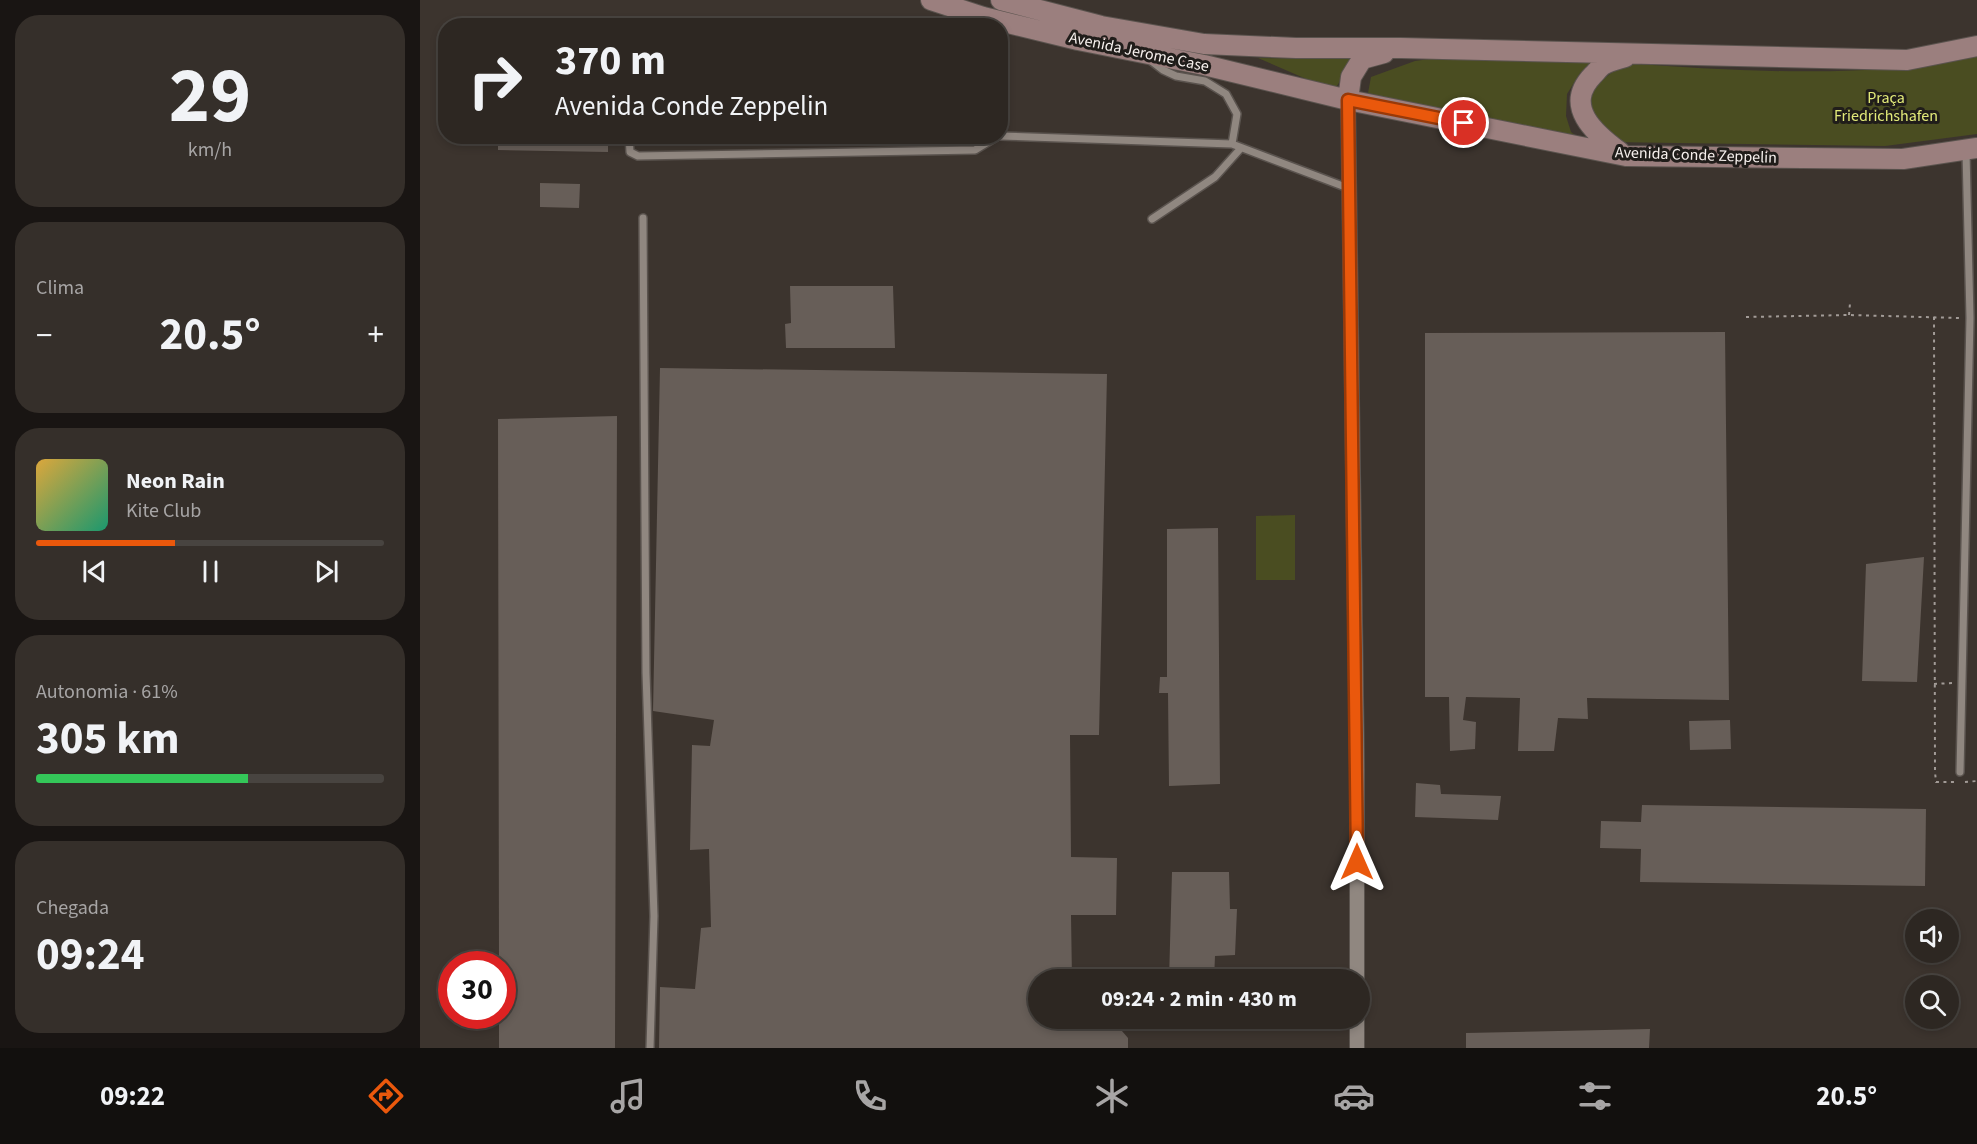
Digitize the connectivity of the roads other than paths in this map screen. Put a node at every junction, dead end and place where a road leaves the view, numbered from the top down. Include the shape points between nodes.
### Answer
1 (931, 0) edge
2 (1001, 0) edge
3 (986, 18) edge
4 (1008, 23) edge
5 (1977, 46) edge
6 (1401, 48) junction
7 (1141, 53) junction
8 (1634, 54) junction
9 (1348, 100) junction
10 (1008, 136) edge
11 (630, 144) edge
12 (985, 144) edge
13 (1232, 144) junction
14 (1241, 148) junction
15 (1972, 149) edge
16 (1626, 156) junction
17 (1348, 189) junction
18 (643, 218) dead end
19 (1152, 219) dead end
20 (1960, 772) dead end
21 (1357, 969) edge
22 (1357, 1029) edge
23 (650, 1048) edge
24 (1357, 1048) edge

1 - 3 main road, Avenida Jerome Case
2 - 6 main road, Avenida Jerome Case via 1101,26 1204,44
4 - 7 main road, Avenida Jerome Case
5 - 8 main road via 1907,60
6 - 8 main road
6 - 9 main road via 1362,59 1351,77
7 - 9 main road, Avenida Jerome Case
7 - 13 lane via 1162,70 1205,81 1226,94 1238,114
8 - 16 main road via 1603,64 1584,84 1580,102 1586,121
9 - 16 main road, Avenida Conde Zeppelin
9 - 17 street
10 - 13 lane
11 - 12 lane via 630,152 638,156 975,150
13 - 14 lane
14 - 17 lane
14 - 19 lane via 1215,177
15 - 16 main road, Avenida Conde Zeppelin via 1903,159
15 - 20 lane
17 - 21 street
18 - 23 lane via 646,673 654,916
22 - 24 street

